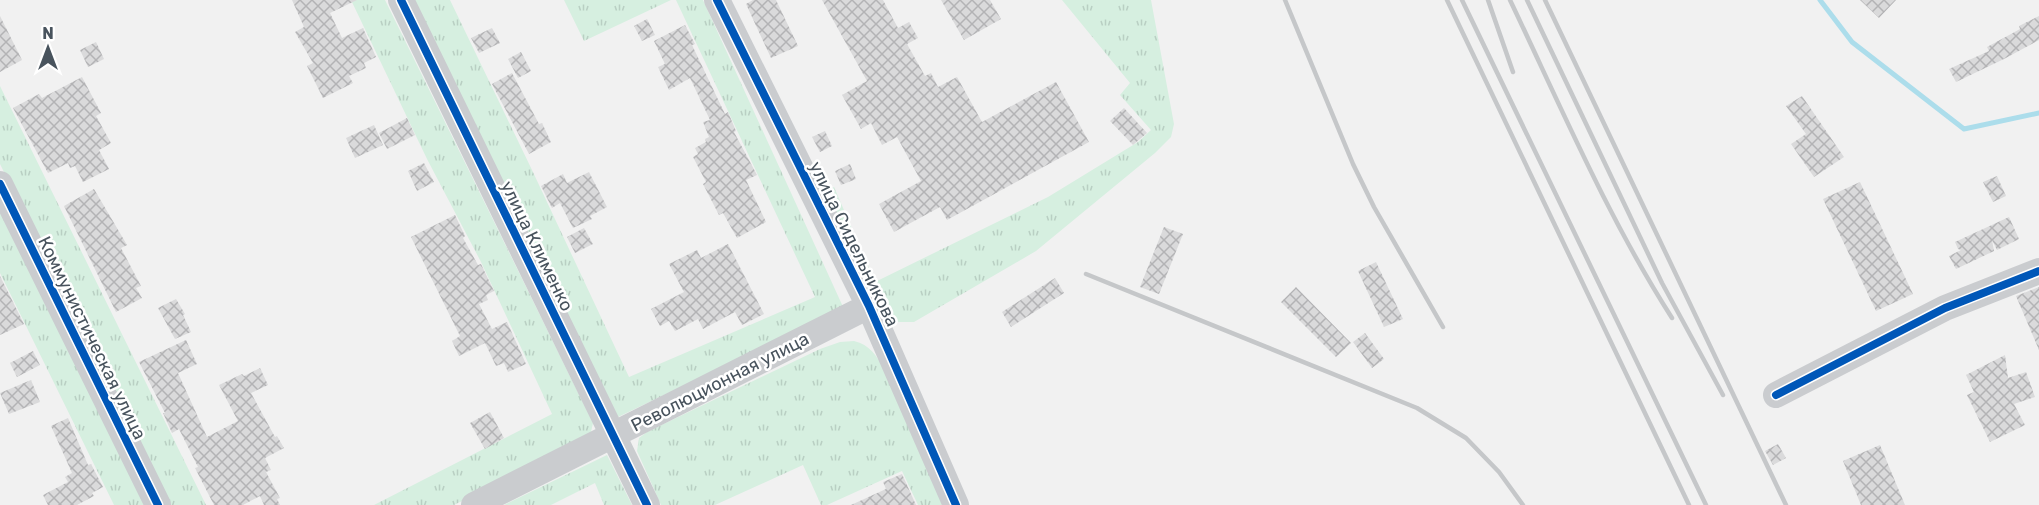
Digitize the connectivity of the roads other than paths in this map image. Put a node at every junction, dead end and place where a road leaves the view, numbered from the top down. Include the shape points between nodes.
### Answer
1 (401, 0) edge
2 (717, 0) edge
3 (0, 184) edge
4 (2039, 271) edge
5 (869, 306) junction
6 (1776, 395) dead end
7 (614, 436) junction
8 (158, 505) edge
9 (474, 505) edge
10 (647, 505) edge
11 (956, 505) edge

1 - 7 street, улица Клименко
2 - 5 street, улица Сидельникова
3 - 8 street, Коммунистическая улица
4 - 6 street via 1945,308
5 - 7 street, Революционная улица
5 - 11 street, улица Сидельникова
7 - 9 street, Революционная улица
7 - 10 street, улица Клименко

